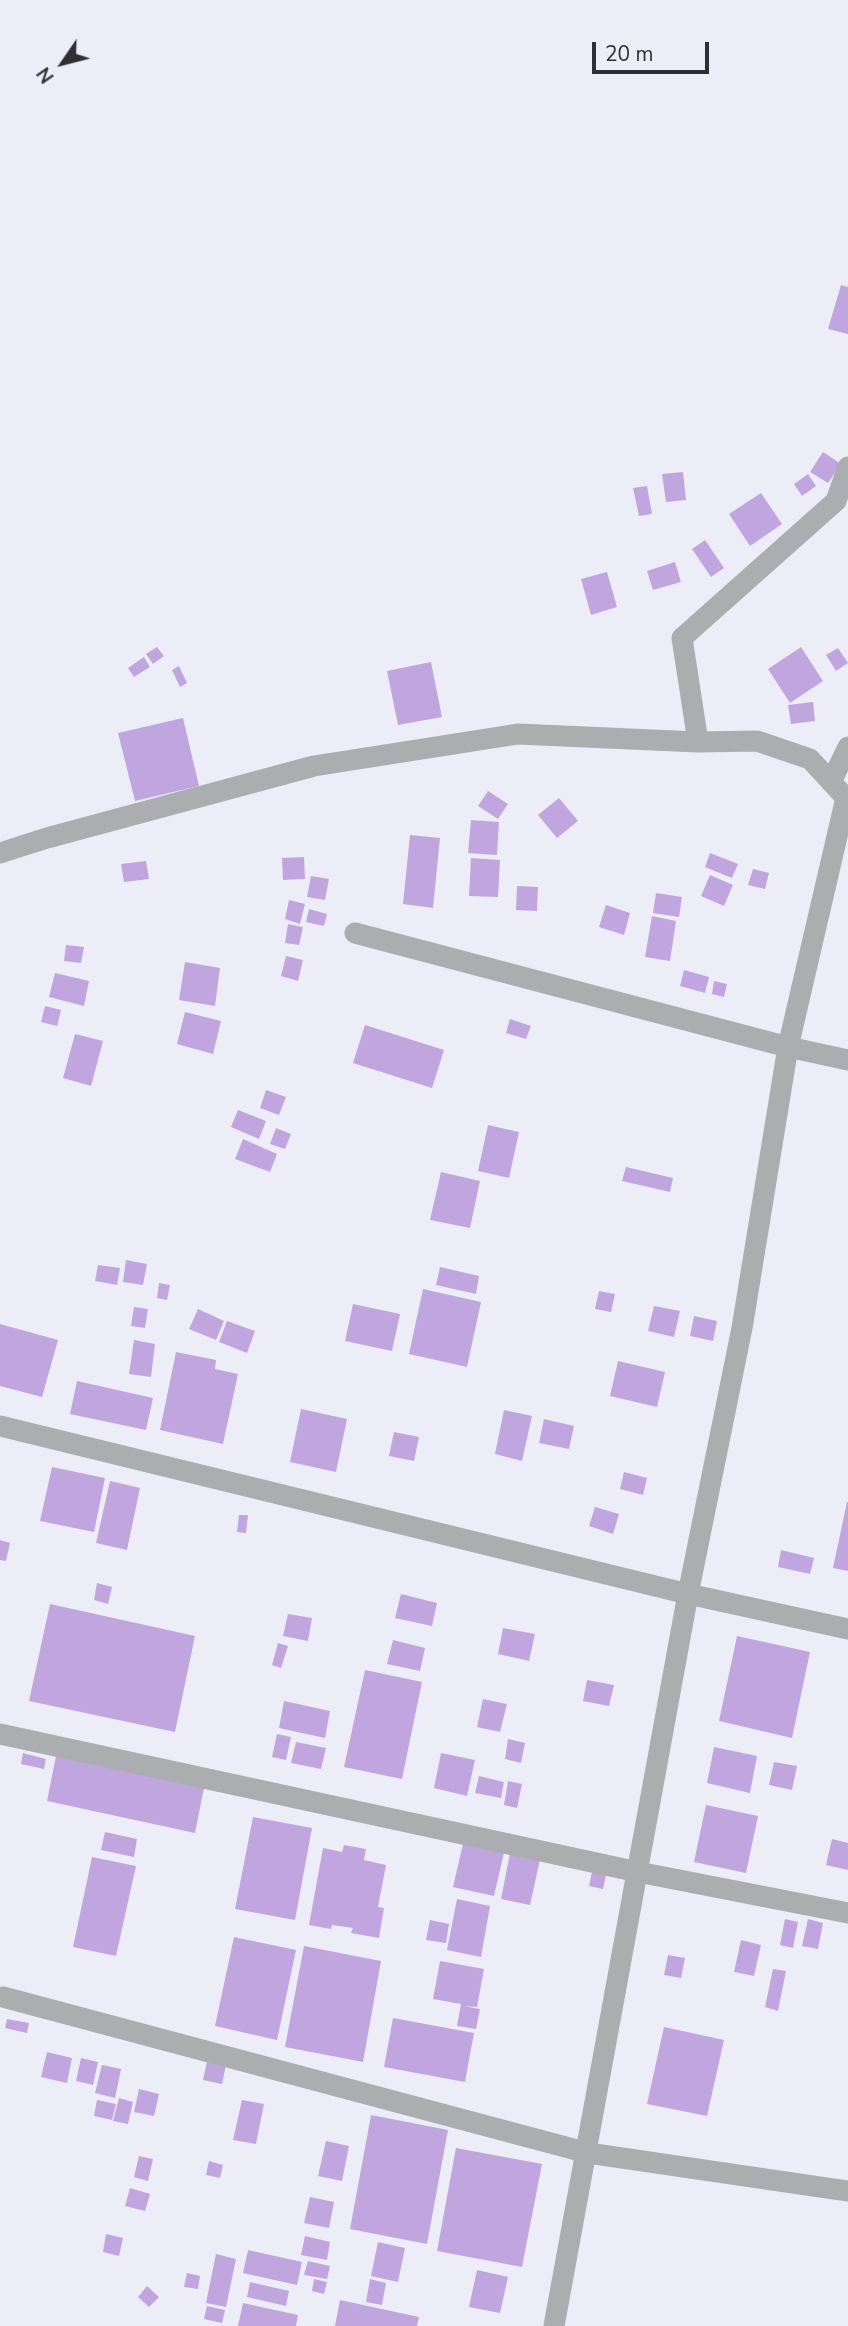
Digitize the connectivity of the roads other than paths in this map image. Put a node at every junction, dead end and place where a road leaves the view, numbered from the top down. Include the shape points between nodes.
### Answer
1 (848, 467) edge
2 (698, 742) junction
3 (848, 747) edge
4 (831, 782) junction
5 (0, 853) edge
6 (355, 933) dead end
7 (788, 1047) junction
8 (848, 1060) edge
9 (0, 1426) edge
10 (688, 1594) junction
11 (848, 1629) edge
12 (0, 1734) edge
13 (638, 1872) junction
14 (848, 1913) edge
15 (3, 1997) dead end
16 (587, 2153) junction
17 (848, 2191) edge
18 (554, 2326) edge

1 - 2 street via 836,501 682,638
2 - 4 street via 757,741 810,759
2 - 5 street via 518,734 314,766
3 - 4 street
4 - 7 street via 846,798
6 - 7 street
7 - 8 street
7 - 10 street via 742,1328
9 - 10 street
10 - 11 street
10 - 13 street
12 - 13 street
13 - 14 street
13 - 16 street
15 - 16 street
16 - 17 street
16 - 18 street

